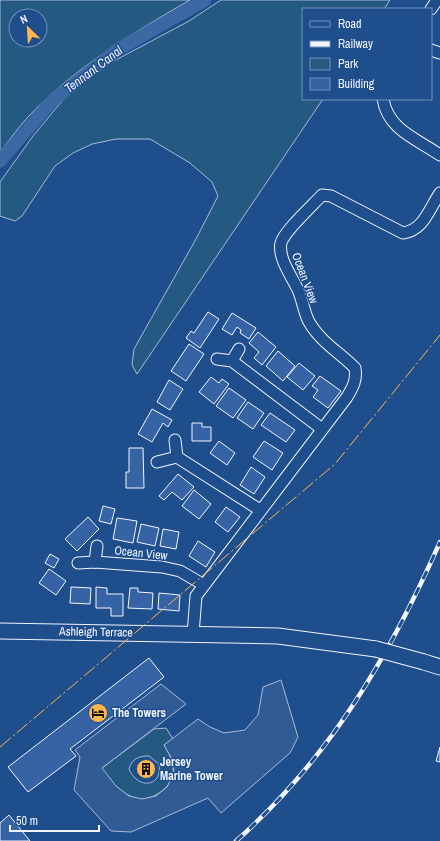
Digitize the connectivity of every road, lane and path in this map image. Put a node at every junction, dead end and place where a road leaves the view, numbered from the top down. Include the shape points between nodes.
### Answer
1 (383, 100) edge
2 (440, 155) edge
3 (440, 193) edge
4 (239, 349) dead end
5 (218, 359) dead end
6 (232, 361) junction
7 (322, 429) junction
8 (175, 440) dead end
9 (177, 457) junction
10 (157, 462) dead end
11 (260, 510) junction
12 (96, 546) dead end
13 (95, 562) junction
14 (78, 563) dead end
15 (204, 585) junction
16 (0, 631) edge
17 (193, 634) junction
18 (440, 667) edge

1 - 2 street via 395,126
3 - 7 street, Ocean View via 423,222 411,232 403,233 331,196 322,195 285,235 281,253 298,288 309,322 333,351 355,368 354,385
4 - 6 street
5 - 6 street
6 - 7 street
7 - 11 street, Ocean View
8 - 9 street
9 - 10 street
9 - 11 street
11 - 15 street, Ocean View
12 - 13 street, Ocean View
13 - 14 street, Ocean View
13 - 15 street, Ocean View via 162,567 180,571
15 - 17 street, Ocean View via 196,596
16 - 17 main road, Ashleigh Terrace
17 - 18 main road, Ashleigh Terrace, bridge via 278,636 376,649

